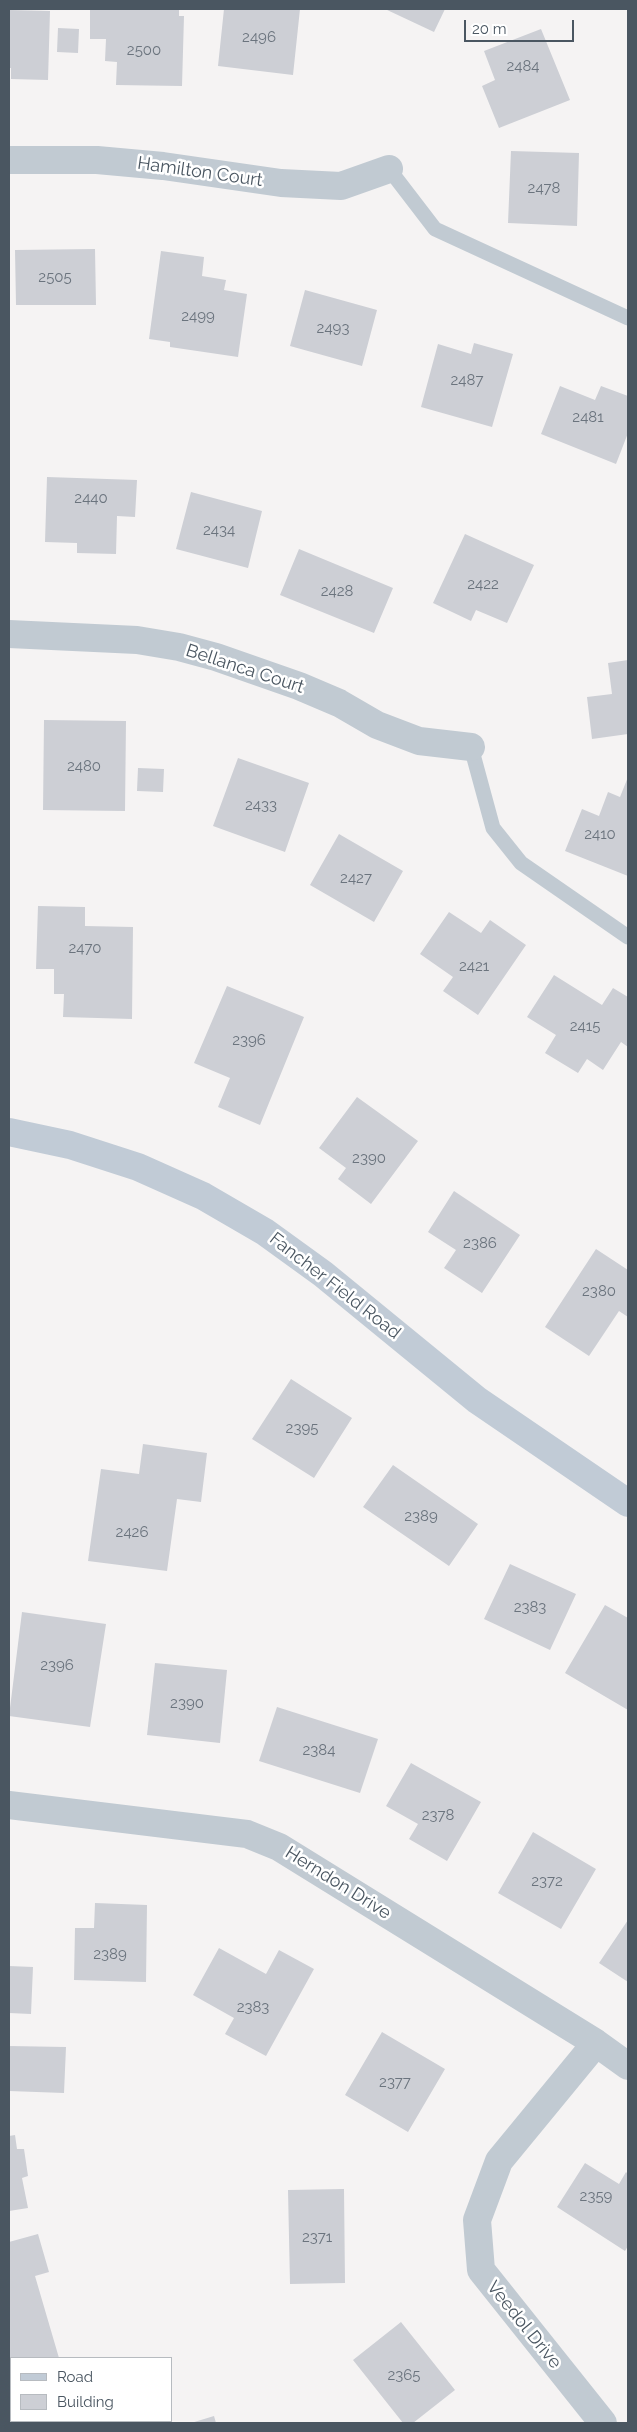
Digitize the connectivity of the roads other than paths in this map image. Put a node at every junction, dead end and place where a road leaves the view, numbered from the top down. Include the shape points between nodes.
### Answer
1 (9, 160) edge
2 (389, 169) joint
3 (628, 318) edge
4 (9, 634) edge
5 (471, 747) joint
6 (628, 937) edge
7 (9, 1132) edge
8 (628, 1501) edge
9 (9, 1805) edge
10 (596, 2043) junction
11 (628, 2066) edge
12 (603, 2423) edge

1 - 2 street, Hamilton Court via 97,160 281,183 341,186
2 - 3 lane via 436,229
4 - 5 street, Bellanca Court via 137,640 216,657 299,686 377,725 419,741
5 - 6 lane via 493,828 521,863
7 - 8 street, Fancher Field Road via 70,1145 138,1166 204,1196 265,1232 323,1274 477,1400
9 - 10 street, Herndon Drive via 247,1834 271,1844
10 - 11 street, Herndon Drive
10 - 12 street, Veedol Drive via 499,2162 477,2220 481,2270

